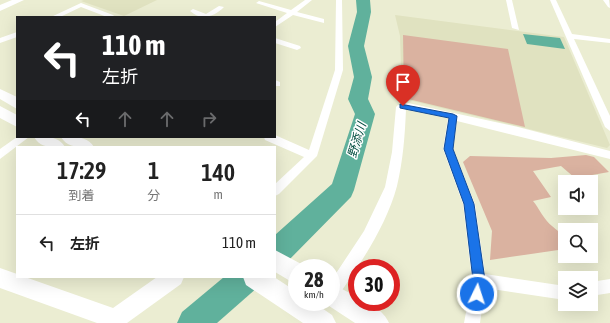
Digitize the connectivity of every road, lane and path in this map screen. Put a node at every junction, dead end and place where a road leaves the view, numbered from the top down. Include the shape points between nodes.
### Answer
1 (20, 0) edge
2 (309, 0) edge
3 (339, 0) edge
4 (509, 0) edge
5 (553, 0) edge
6 (606, 0) edge
7 (259, 3) dead end
8 (610, 6) edge
9 (221, 7) dead end
10 (0, 8) edge
11 (193, 11) dead end
12 (292, 12) junction
13 (56, 16) edge
14 (111, 16) dead end
15 (205, 16) edge
16 (208, 16) edge
17 (322, 21) dead end
18 (276, 24) edge
19 (516, 28) dead end
20 (16, 34) edge
21 (569, 36) junction
22 (276, 40) edge
23 (0, 41) edge
24 (610, 41) edge
25 (297, 48) dead end
26 (0, 93) edge
27 (16, 103) edge
28 (0, 112) edge
29 (453, 116) junction
30 (16, 121) edge
31 (610, 127) edge
32 (23, 138) edge
33 (44, 138) edge
34 (71, 138) edge
35 (271, 138) edge
36 (56, 146) edge
37 (84, 146) edge
38 (0, 155) edge
39 (610, 155) edge
40 (312, 156) junction
41 (276, 190) edge
42 (276, 261) edge
43 (288, 268) edge
44 (0, 278) edge
45 (173, 278) edge
46 (255, 278) edge
47 (479, 280) junction
48 (340, 281) edge
49 (610, 286) edge
50 (598, 288) edge
51 (558, 292) edge
52 (340, 300) edge
53 (113, 321) edge
54 (324, 323) edge
55 (377, 323) edge
56 (472, 323) edge

1 - 10 street
2 - 12 street
3 - 40 street via 339,70
4 - 19 street
5 - 21 street
6 - 8 street
7 - 12 street
9 - 16 street
11 - 15 street
12 - 17 street
12 - 18 street
13 - 14 street via 81,5
20 - 23 street
21 - 24 street
21 - 31 street
22 - 25 street
26 - 27 main road
28 - 30 main road
29 - 39 street
29 - 47 street via 448,149 469,204
29 - 48 street via 408,106 401,107 400,138 387,196 358,254
32 - 38 street
33 - 36 main road
34 - 37 main road
35 - 40 street
40 - 41 street
42 - 43 main road
44 - 53 street
45 - 53 street
46 - 54 main road
47 - 51 street
47 - 56 street
49 - 50 street
52 - 55 main road

